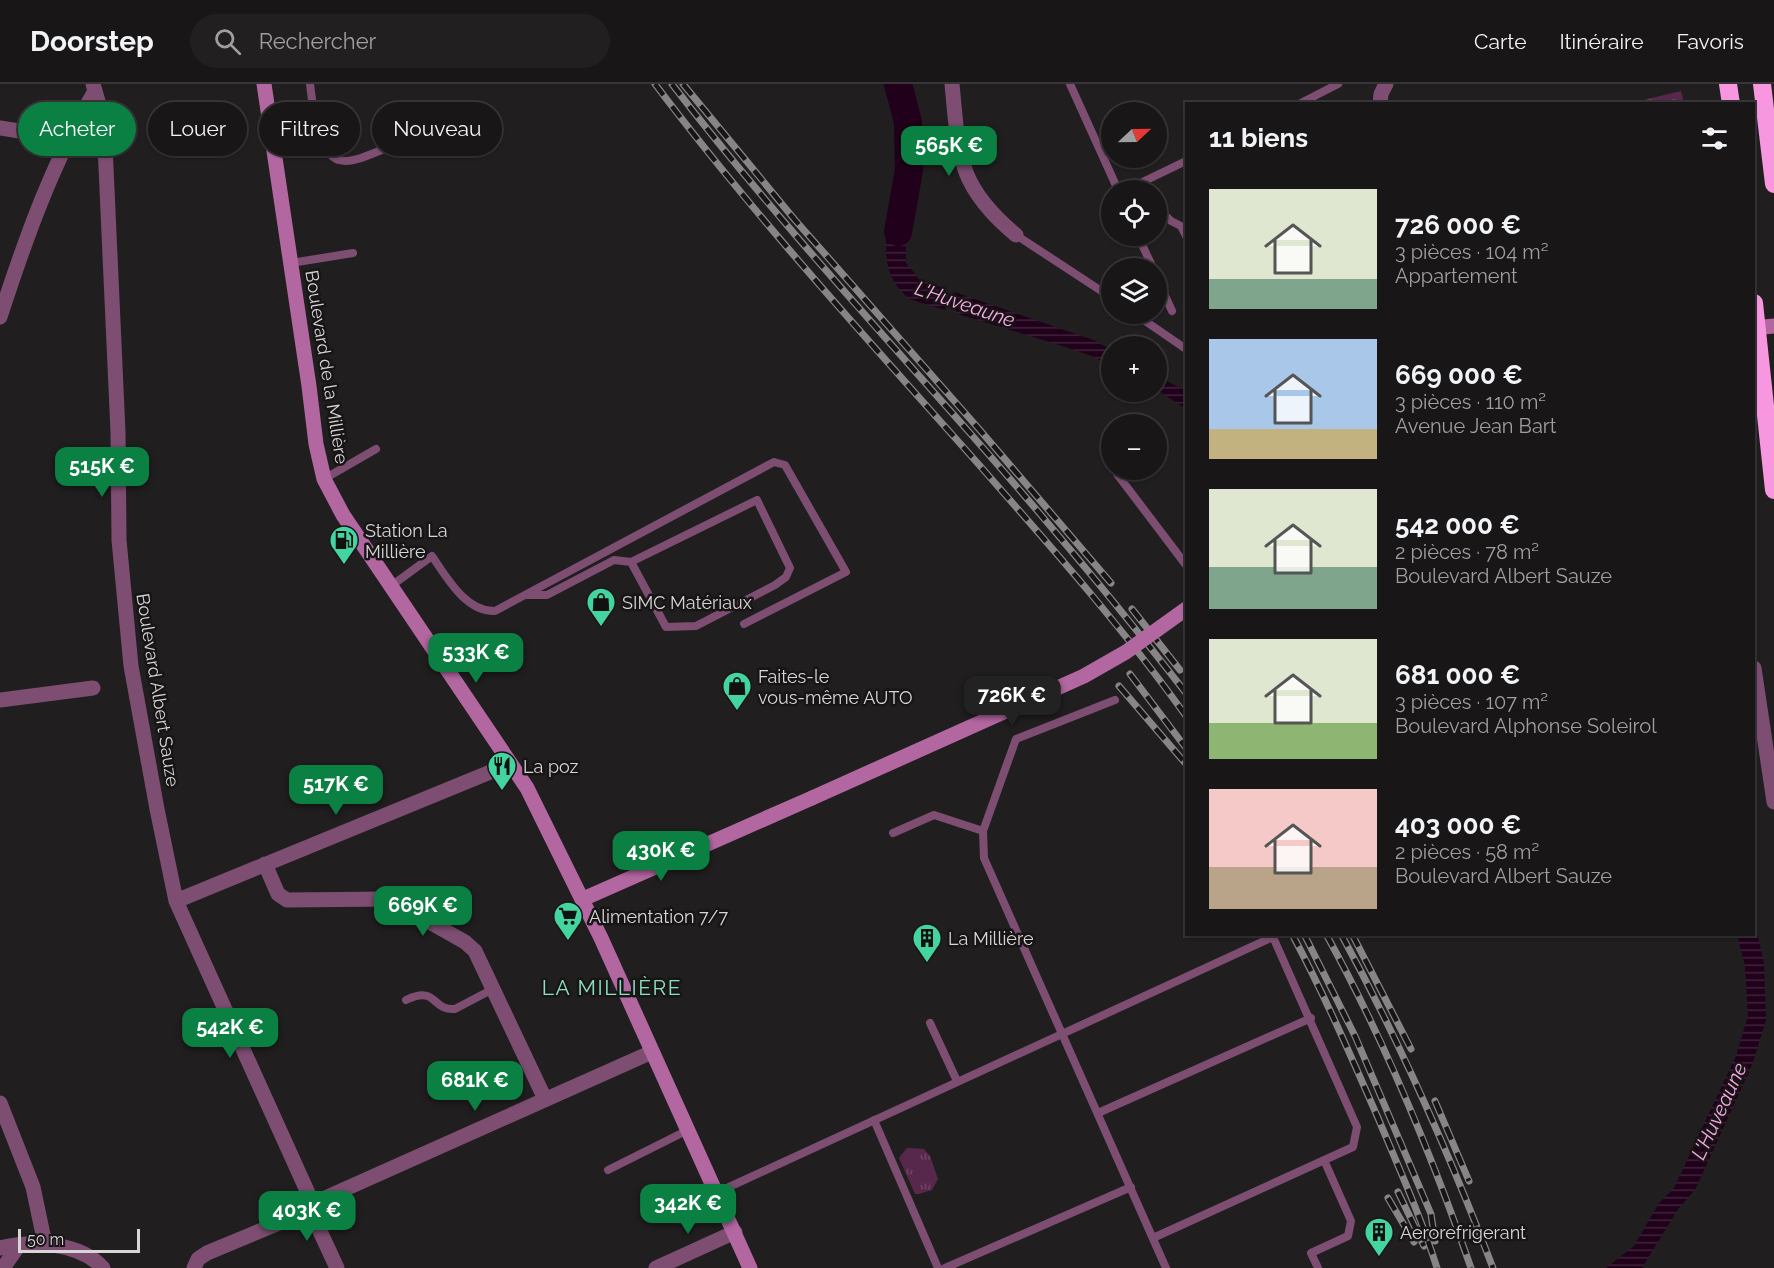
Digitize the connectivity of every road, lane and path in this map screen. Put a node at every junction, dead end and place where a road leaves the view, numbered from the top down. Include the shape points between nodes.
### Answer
1 (264, 84) edge
2 (310, 84) edge
3 (952, 84) edge
4 (1070, 84) edge
5 (1338, 84) edge
6 (1386, 84) edge
7 (1728, 84) edge
8 (1762, 84) edge
9 (94, 87) edge
10 (86, 102) edge
11 (1303, 102) edge
12 (1380, 102) edge
13 (1731, 102) edge
14 (0, 128) edge
15 (18, 131) edge
16 (372, 153) edge
17 (62, 156) edge
18 (1185, 162) edge
19 (1113, 180) edge
20 (1153, 180) edge
21 (1774, 184) edge
22 (1167, 217) edge
23 (1185, 234) edge
24 (1016, 235) joint
25 (353, 253) dead end
26 (291, 263) junction
27 (1101, 291) edge
28 (1167, 300) edge
29 (1172, 311) dead end
30 (1755, 313) edge
31 (0, 317) edge
32 (1150, 324) edge
33 (1774, 326) edge
34 (1755, 328) edge
35 (1185, 348) edge
36 (376, 449) dead end
37 (324, 479) junction
38 (1122, 480) edge
39 (1774, 490) edge
40 (631, 562) junction
41 (1185, 564) edge
42 (391, 586) junction
43 (526, 595) junction
44 (1185, 610) edge
45 (744, 624) dead end
46 (1755, 675) edge
47 (93, 688) dead end
48 (0, 700) edge
49 (1115, 700) dead end
50 (510, 764) junction
51 (1774, 802) edge
52 (983, 831) junction
53 (893, 833) dead end
54 (264, 864) junction
55 (583, 899) junction
56 (176, 901) junction
57 (493, 989) junction
58 (405, 1000) dead end
59 (1311, 1018) junction
60 (930, 1023) dead end
61 (1062, 1033) junction
62 (652, 1052) junction
63 (957, 1081) junction
64 (545, 1099) junction
65 (0, 1103) edge
66 (1098, 1113) junction
67 (874, 1120) junction
68 (688, 1130) junction
69 (1324, 1160) junction
70 (608, 1170) dead end
71 (1131, 1187) junction
72 (716, 1193) junction
73 (314, 1204) junction
74 (735, 1232) junction
75 (1153, 1238) junction
76 (45, 1244) junction
77 (19, 1245) junction
78 (0, 1248) edge
79 (3, 1268) edge
80 (103, 1268) edge
81 (194, 1268) edge
82 (337, 1268) edge
83 (656, 1268) edge
84 (750, 1268) edge
85 (938, 1268) edge
86 (945, 1268) edge
87 (1166, 1268) edge
88 (1318, 1268) edge

1 - 26 main road, Boulevard de la Millière
2 - 16 lane via 327,152 338,160
3 - 24 street via 960,156 967,178 994,217
4 - 19 lane
5 - 11 lane
6 - 12 street
7 - 13 highway
8 - 21 highway
9 - 10 street
9 - 56 street, Boulevard Albert Sauze via 105,145 124,603 131,666
14 - 15 street
17 - 31 street via 23,245
18 - 20 lane
22 - 23 lane via 1181,226
24 - 27 lane
25 - 26 lane
26 - 37 main road, Boulevard de la Millière
28 - 29 lane
30 - 39 highway
32 - 35 lane
33 - 34 main road
36 - 37 lane
37 - 42 main road, Boulevard de la Millière via 343,515
38 - 41 lane
40 - 40 lane via 666,627 696,626 775,585 790,568 757,500
40 - 43 lane via 614,560 547,595
42 - 43 lane via 432,556 469,603 483,612 495,611
42 - 50 main road, Boulevard de la Millière
43 - 45 lane via 774,462 785,465 846,572
44 - 55 main road, bridge via 1084,676
46 - 51 street
47 - 48 street
49 - 52 lane via 1016,739
50 - 54 street
50 - 55 main road, Boulevard de la Millière via 527,788
52 - 53 lane via 933,815
52 - 61 lane via 984,858
54 - 56 street
54 - 57 street via 278,894 287,900 389,899 465,942 475,951
55 - 62 main road, Boulevard de la Millière
56 - 73 street, Boulevard Albert Sauze
57 - 58 lane via 449,1010 425,994
57 - 64 street
59 - 61 lane via 1273,936
59 - 66 lane
59 - 69 lane via 1357,1127 1353,1147
60 - 63 lane
61 - 63 lane
61 - 66 lane
62 - 64 street
62 - 68 main road, Boulevard de la Millière
63 - 67 lane
64 - 73 street
65 - 76 street via 33,1187
66 - 71 lane
67 - 72 lane
67 - 85 lane
68 - 70 lane
68 - 72 main road, Boulevard de la Millière
69 - 75 lane
69 - 88 lane via 1351,1221 1348,1236 1311,1252
71 - 75 lane
71 - 86 lane
72 - 74 main road, Boulevard de la Millière
73 - 81 street via 296,1216 207,1252
73 - 82 street, Boulevard Albert Sauze via 318,1227
74 - 83 street
74 - 84 main road, Boulevard de la Millière
75 - 87 lane
76 - 77 street
76 - 80 street via 86,1254
77 - 78 street
77 - 79 street

